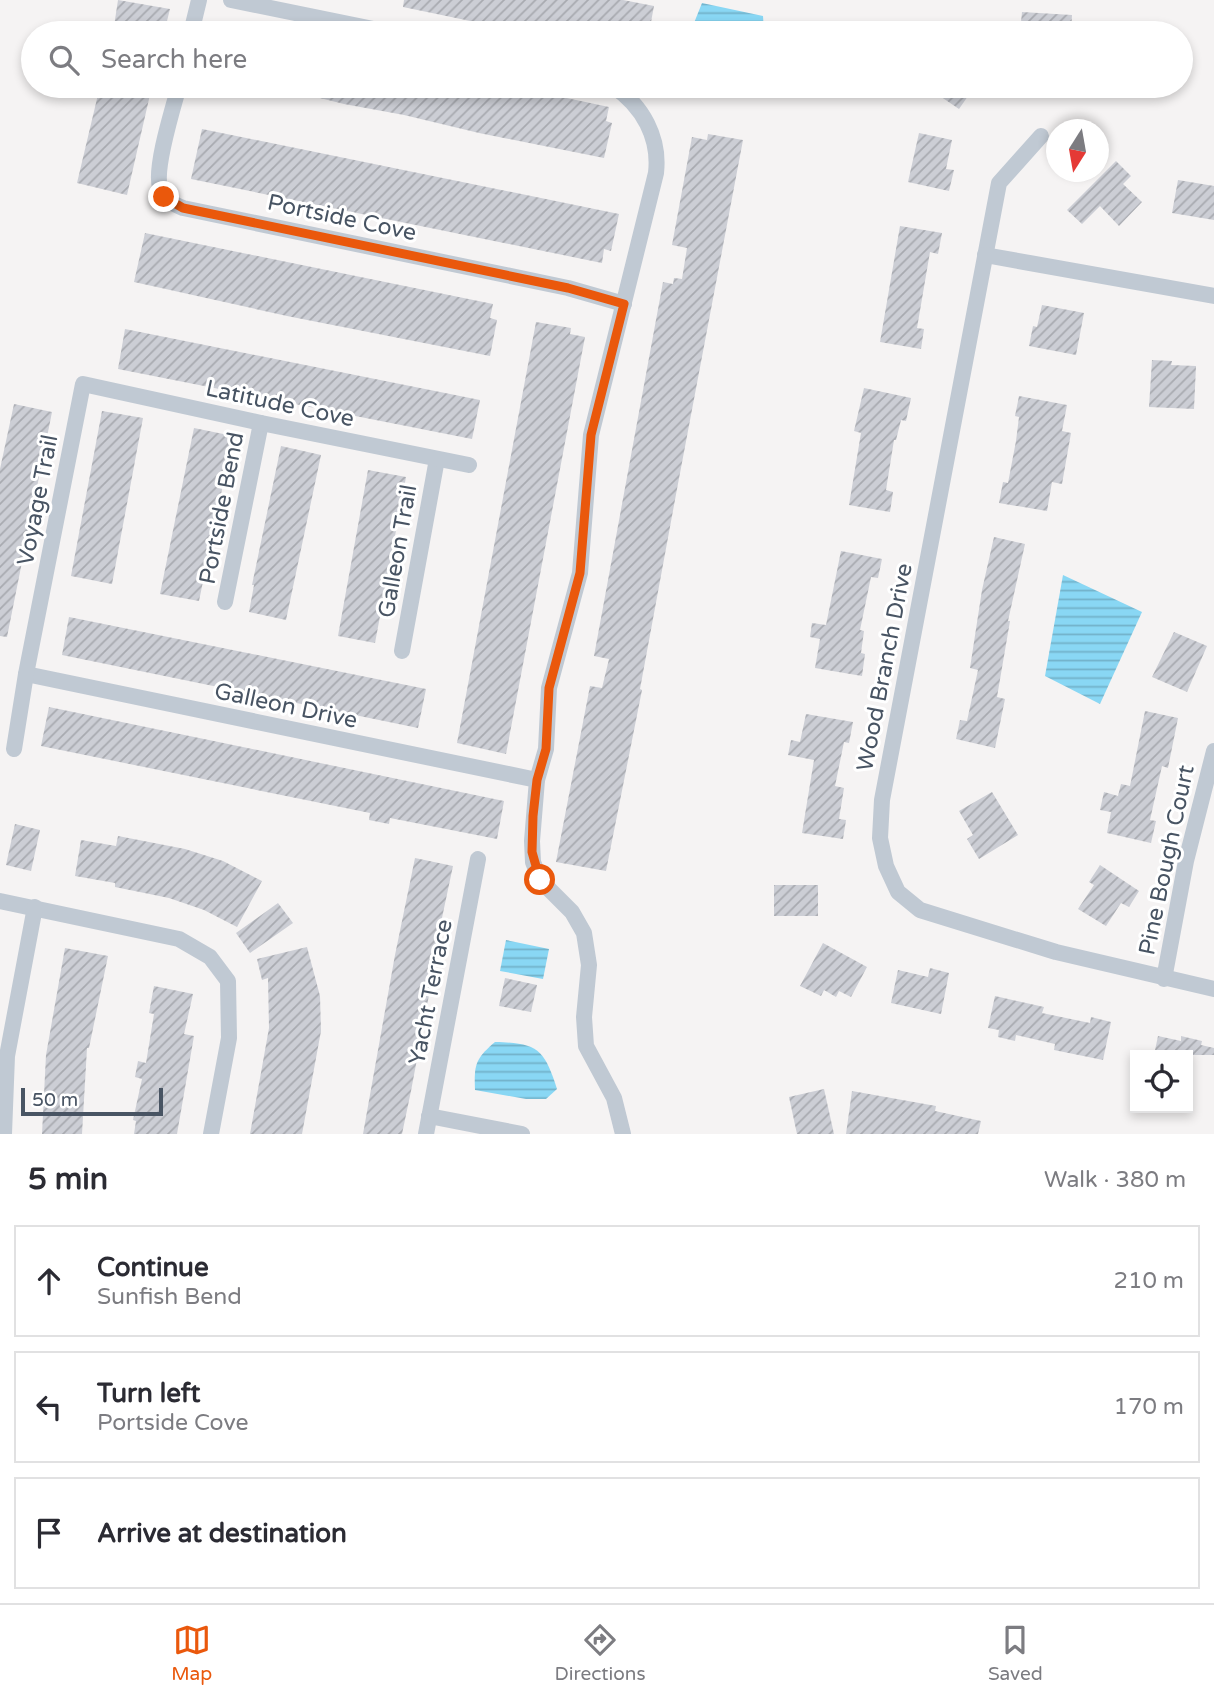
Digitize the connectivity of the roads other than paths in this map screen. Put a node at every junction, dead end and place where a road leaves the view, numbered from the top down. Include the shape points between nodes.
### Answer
1 (199, 0) edge
2 (231, 0) edge
3 (194, 21) edge
4 (334, 21) edge
5 (176, 98) edge
6 (628, 98) edge
7 (1041, 136) dead end
8 (985, 255) junction
9 (1214, 296) edge
10 (624, 304) junction
11 (83, 384) joint
12 (261, 424) junction
13 (437, 458) junction
14 (469, 466) dead end
15 (225, 602) dead end
16 (402, 651) dead end
17 (26, 674) junction
18 (14, 750) dead end
19 (1214, 751) edge
20 (537, 780) junction
21 (478, 859) dead end
22 (0, 901) edge
23 (34, 907) junction
24 (1164, 979) junction
25 (1214, 989) edge
26 (429, 1116) junction
27 (4, 1134) edge
28 (211, 1134) edge
29 (426, 1134) edge
30 (522, 1134) edge
31 (623, 1134) edge

1 - 3 street
2 - 4 street
5 - 10 street, Portside Cove via 158,177 164,197 172,204 568,288
6 - 10 street via 652,133 657,155 655,182
7 - 8 street, Wood Branch Drive via 999,183
8 - 9 street
8 - 24 street, Wood Branch Drive via 882,800 880,838 886,866 898,892 920,910
10 - 20 street via 591,435 580,573 549,688 546,749
11 - 12 street, Latitude Cove
11 - 17 street, Voyage Trail
12 - 13 street, Latitude Cove
12 - 15 street, Portside Bend
13 - 14 street, Latitude Cove
13 - 16 street, Galleon Trail
17 - 18 street, Voyage Trail
17 - 20 street, Galleon Drive
19 - 24 street, Pine Bough Court via 1186,861
20 - 31 street via 533,862 540,880 572,912 584,933 589,965 586,1046 614,1098
21 - 26 street, Yacht Terrace
22 - 23 street
23 - 27 street via 7,1056
23 - 28 street via 179,939 210,957 228,981 229,1038
24 - 25 street, Wood Branch Drive
26 - 29 street, Yacht Terrace
26 - 30 street

